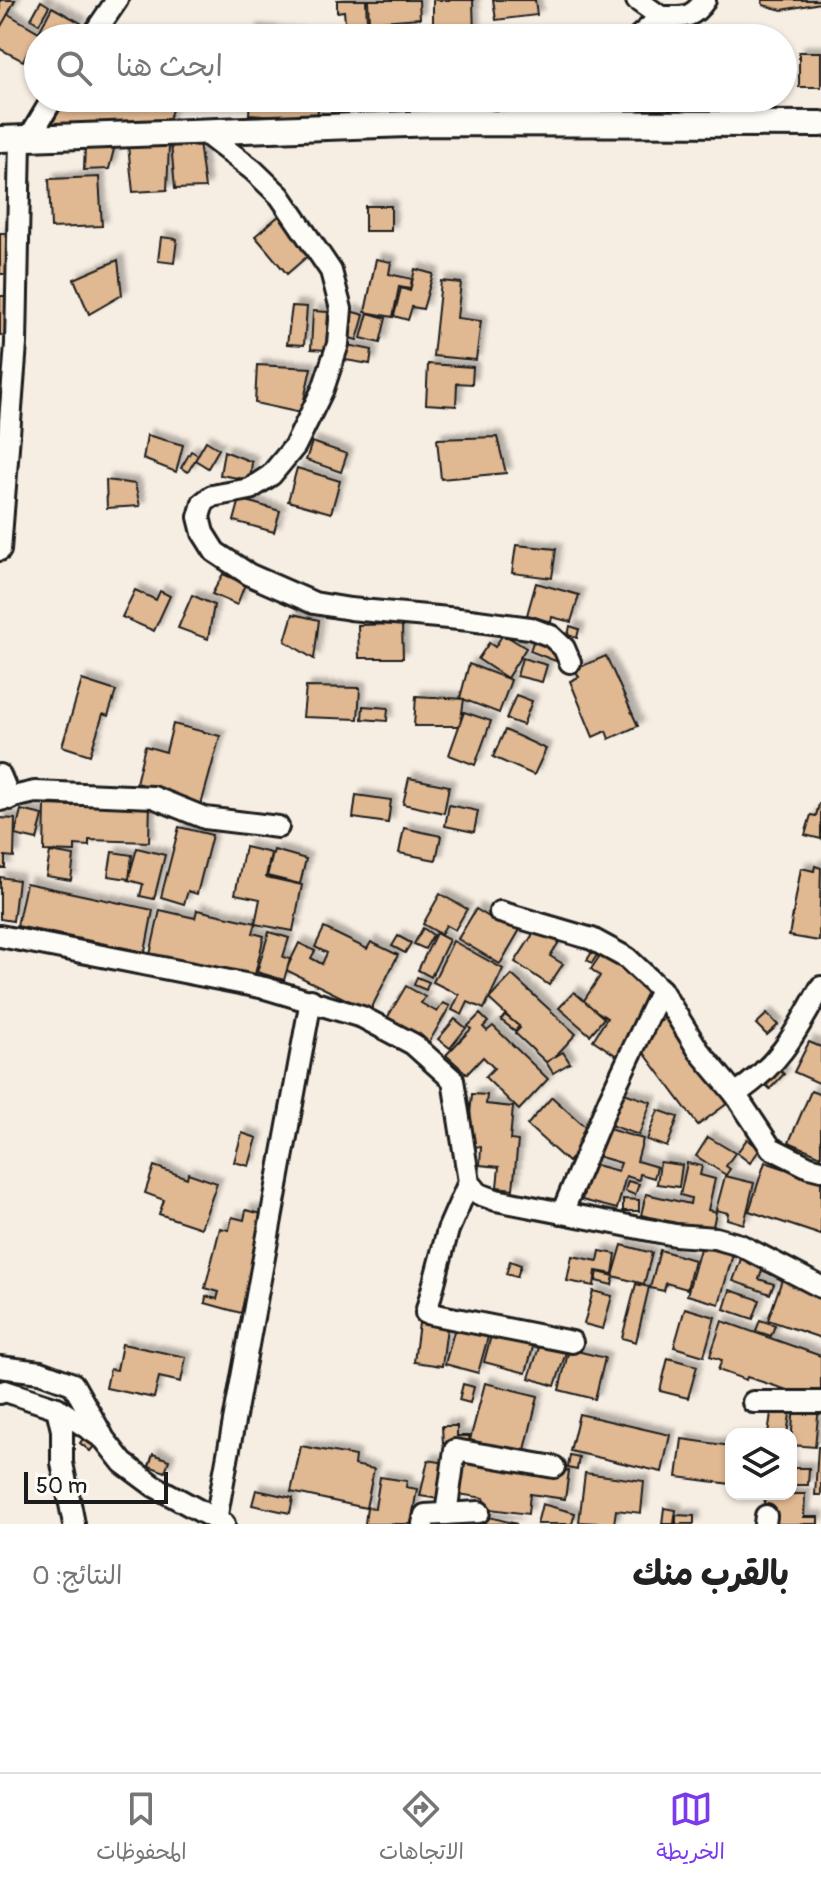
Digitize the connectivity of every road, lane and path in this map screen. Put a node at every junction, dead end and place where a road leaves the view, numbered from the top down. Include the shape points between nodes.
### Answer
1 (117, 0) edge
2 (637, 0) edge
3 (705, 0) edge
4 (661, 17) junction
5 (101, 24) edge
6 (653, 24) edge
7 (40, 112) edge
8 (462, 112) edge
9 (435, 123) junction
10 (821, 124) edge
11 (201, 130) junction
12 (16, 139) edge
13 (8, 214) edge
14 (8, 344) edge
15 (2, 475) edge
16 (0, 550) edge
17 (570, 662) dead end
18 (0, 775) edge
19 (5, 800) edge
20 (278, 827) dead end
21 (500, 912) dead end
22 (0, 936) edge
23 (821, 987) edge
24 (661, 990) junction
25 (311, 1000) junction
26 (735, 1094) junction
27 (821, 1170) edge
28 (469, 1182) junction
29 (562, 1213) junction
30 (821, 1287) edge
31 (572, 1342) dead end
32 (0, 1367) edge
33 (0, 1393) edge
34 (753, 1402) dead end
35 (821, 1402) edge
36 (57, 1408) junction
37 (104, 1439) junction
38 (554, 1467) dead end
39 (479, 1512) dead end
40 (446, 1514) junction
41 (220, 1522) edge
42 (74, 1524) edge
43 (423, 1524) edge

1 - 5 street
2 - 4 street
3 - 4 street via 696,13
4 - 6 street
7 - 12 street
8 - 9 street
9 - 10 street
9 - 11 street
11 - 12 street
11 - 17 street via 280,196 331,271 341,309 338,344 323,389 295,446 271,475 250,489 212,496 203,503 199,517 215,552 250,575 314,603 530,628 551,636
12 - 13 street
13 - 14 street
14 - 15 street
15 - 16 street
18 - 19 street
19 - 20 street via 35,792 153,797 205,818
21 - 24 street via 592,939 627,958
22 - 25 street
23 - 26 street via 789,1046
24 - 26 street via 699,1051
24 - 29 street
25 - 28 street via 362,1017 413,1044 453,1080
25 - 41 street
26 - 27 street via 771,1148
28 - 29 street via 479,1194 496,1200
28 - 31 street via 448,1230 426,1313
29 - 30 street via 740,1245
32 - 37 street via 40,1372 73,1384
33 - 36 street
34 - 35 street
36 - 37 street
36 - 42 street
37 - 41 street via 123,1463 154,1486
38 - 40 street via 455,1450
39 - 40 street
40 - 43 street via 425,1515

